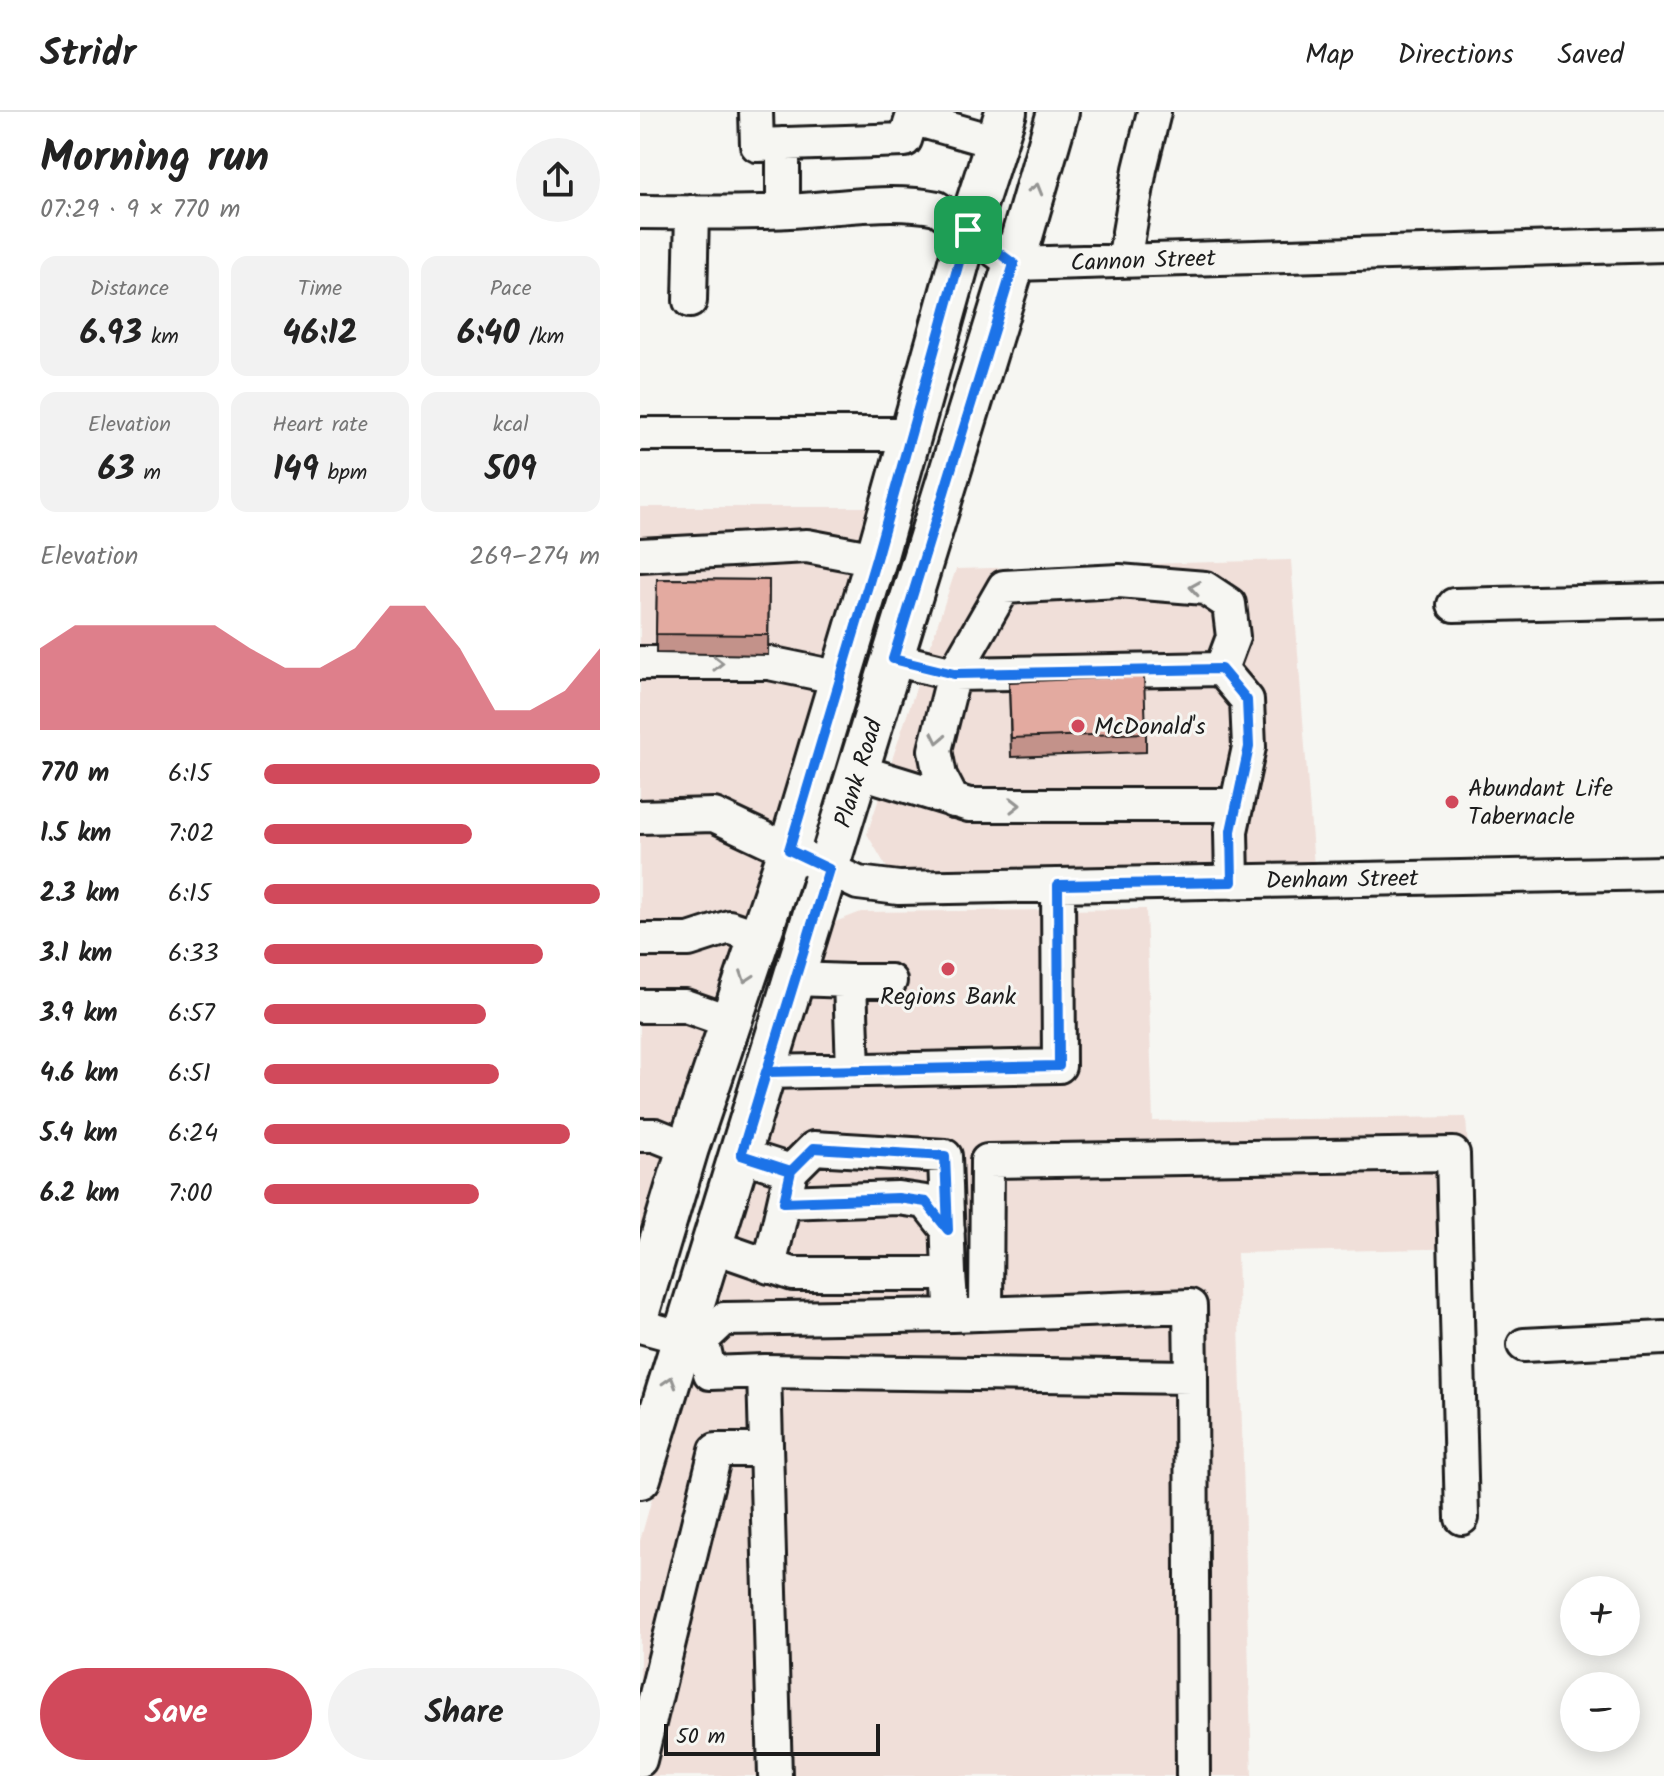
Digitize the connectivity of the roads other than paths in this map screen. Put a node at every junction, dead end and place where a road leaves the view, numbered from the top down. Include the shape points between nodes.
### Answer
1 (756, 112) edge
2 (1058, 112) edge
3 (1154, 112) edge
4 (913, 115) edge
5 (1001, 127) edge
6 (783, 144) junction
7 (783, 211) junction
8 (640, 212) edge
9 (692, 212) junction
10 (968, 230) junction
11 (1664, 245) edge
12 (1124, 261) junction
13 (1014, 264) junction
14 (690, 301) dead end
15 (640, 434) edge
16 (910, 434) junction
17 (640, 555) edge
18 (876, 559) junction
19 (1664, 600) edge
20 (1454, 605) dead end
21 (893, 659) junction
22 (640, 663) edge
23 (1221, 669) junction
24 (954, 674) junction
25 (841, 678) junction
26 (858, 771) junction
27 (953, 801) junction
28 (1236, 805) junction
29 (640, 817) edge
30 (789, 850) junction
31 (829, 869) junction
32 (1664, 873) edge
33 (1232, 882) junction
34 (1058, 885) junction
35 (759, 937) junction
36 (640, 940) edge
37 (795, 979) junction
38 (850, 981) junction
39 (890, 981) dead end
40 (640, 1006) edge
41 (731, 1022) junction
42 (853, 1070) junction
43 (766, 1072) junction
44 (640, 1135) edge
45 (688, 1148) junction
46 (741, 1155) junction
47 (788, 1187) junction
48 (948, 1230) junction
49 (712, 1246) junction
50 (769, 1267) junction
51 (949, 1274) junction
52 (640, 1308) edge
53 (986, 1314) junction
54 (952, 1315) junction
55 (640, 1326) edge
56 (1664, 1338) edge
57 (693, 1339) junction
58 (1524, 1345) dead end
59 (764, 1371) junction
60 (1191, 1377) junction
61 (766, 1450) junction
62 (640, 1478) edge
63 (1462, 1518) dead end
64 (640, 1760) edge
65 (775, 1776) edge
66 (1193, 1776) edge

1 - 6 street via 757,145
13 -> 2 main road, Plank Road
3 - 12 street
4 - 5 street
4 - 6 street via 905,140
5 - 10 main road, Plank Road
6 - 7 street
7 - 9 street
7 - 10 street via 923,205 937,208
8 - 9 street
9 - 14 street
10 - 13 street
10 - 16 main road, Plank Road
11 - 12 street, Cannon Street
12 - 13 street, Cannon Street
13 - 21 main road, Plank Road
15 - 16 street
16 - 18 main road, Plank Road
17 - 18 street via 807,546
18 - 25 main road, Plank Road
19 - 20 street
21 - 24 street
21 - 26 main road, Plank Road
22 -> 25 street via 769,663
23 - 24 street
23 -> 24 street via 1233,637 1229,604 1205,588 1119,581 1004,587
23 - 28 street via 1247,700 1249,747
24 -> 27 street via 935,750
25 - 30 main road, Plank Road
26 - 27 street
26 - 31 main road, Plank Road
27 -> 28 street
28 - 33 street
29 - 30 street, Denham Street via 714,815
30 - 31 street, Denham Street
30 - 35 main road, Plank Road
31 - 34 street, Denham Street via 858,883 899,888
31 - 37 main road, Plank Road
32 - 33 street, Denham Street
33 - 34 street, Denham Street
34 - 42 street via 1059,1066
35 - 36 street via 729,927 689,940
35 -> 41 main road, Plank Road
37 - 38 street
37 - 43 main road, Plank Road
38 - 39 street
38 - 42 street
40 - 41 street via 685,1006
41 - 45 main road, Plank Road
42 - 43 street
43 - 46 main road, Plank Road
44 - 45 street
45 - 52 main road, Plank Road
46 - 47 street
46 - 49 main road, Plank Road
47 - 48 street via 926,1202
47 - 48 street via 814,1148 945,1156
47 - 50 street
48 - 51 street
49 - 50 street
49 - 57 main road, Plank Road
50 - 51 street via 793,1274
51 - 54 street
53 - 54 street
53 - 60 street via 1190,1306
53 - 63 street via 987,1161 1453,1154
54 - 57 street via 724,1319
55 - 57 street
56 - 58 street
57 - 59 street via 710,1373
62 -> 57 main road, Plank Road
59 - 60 street
59 - 61 street
60 - 66 street
61 - 64 street via 716,1450
61 - 65 street

